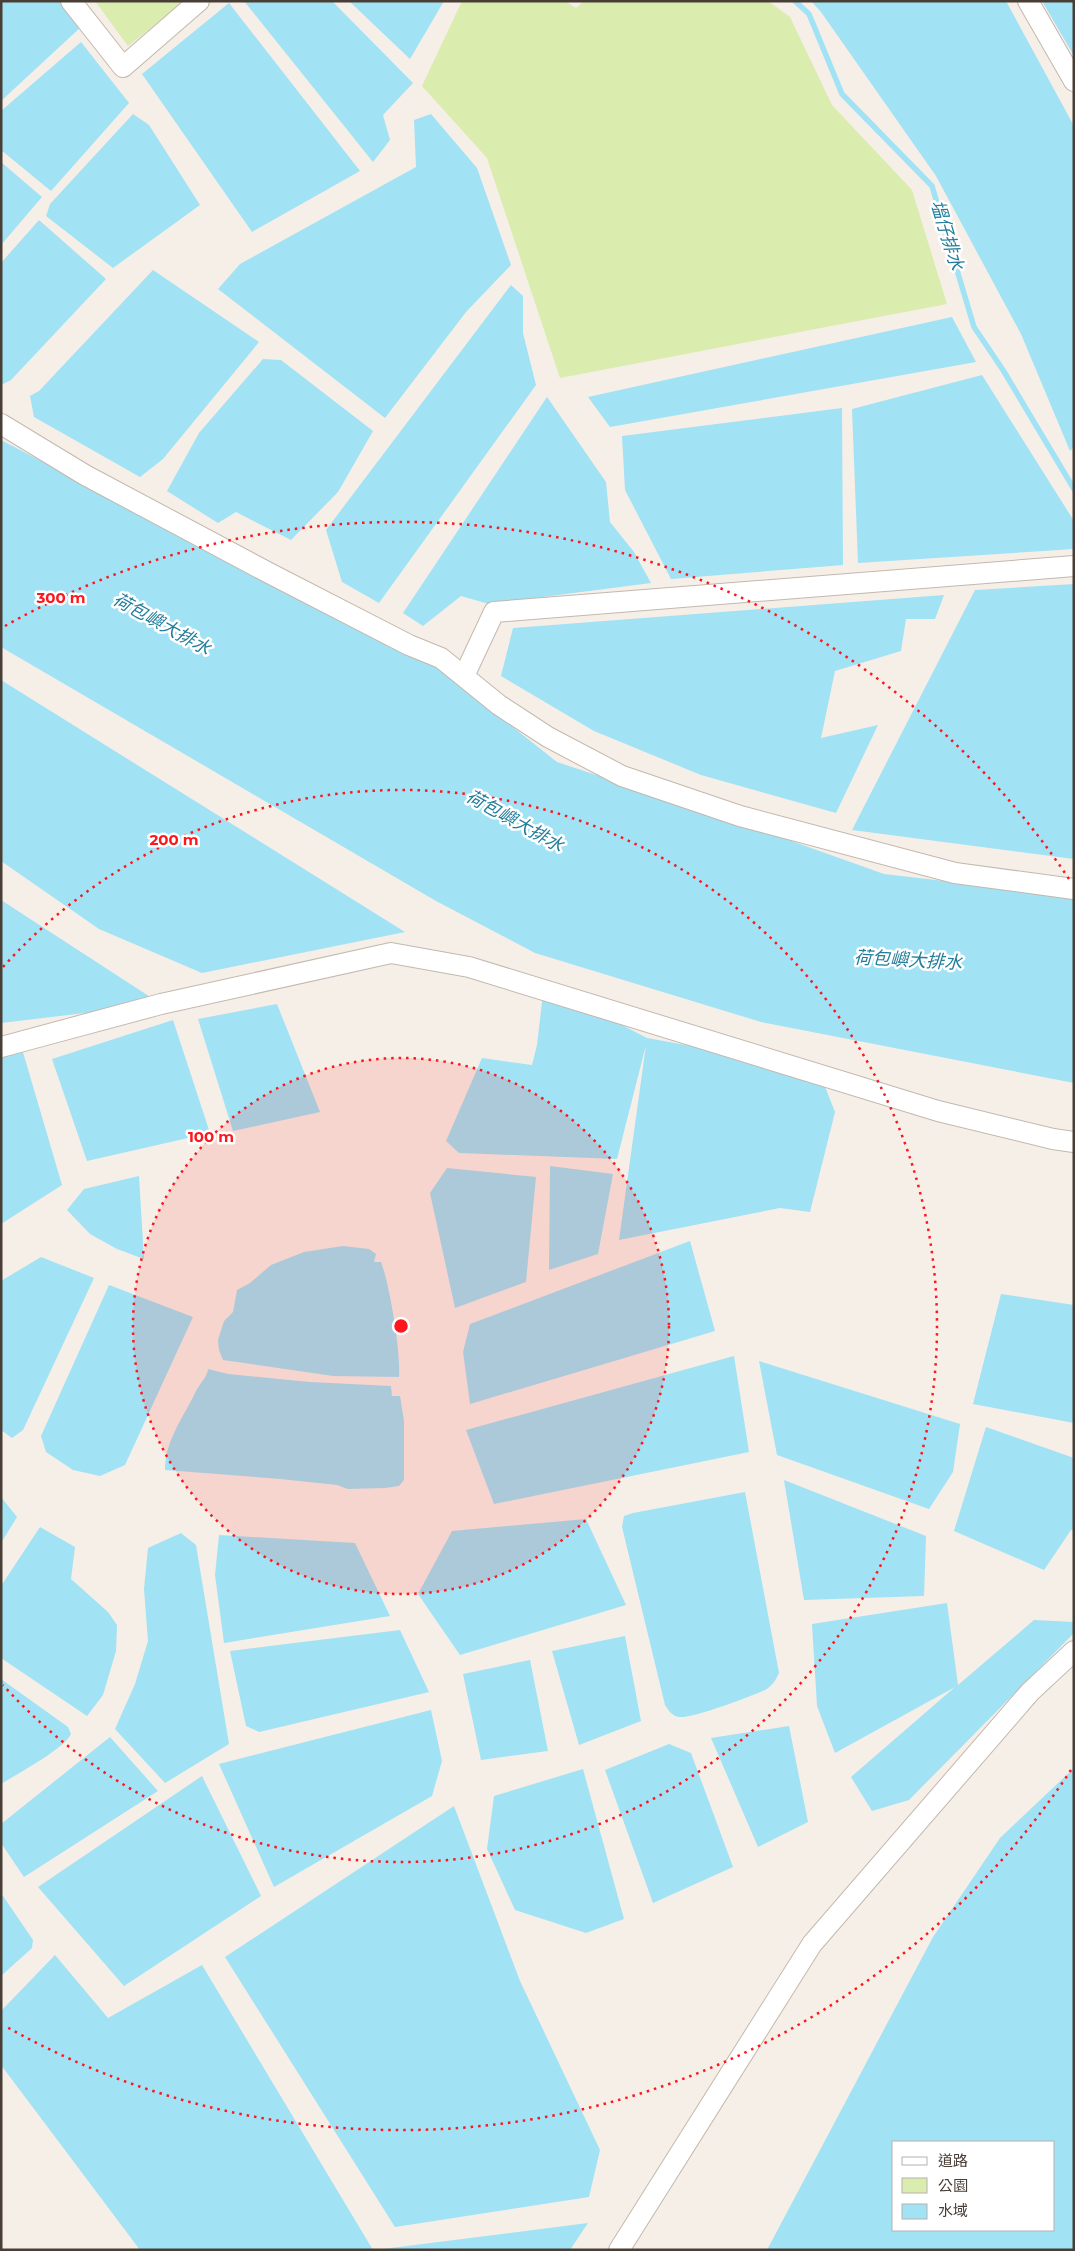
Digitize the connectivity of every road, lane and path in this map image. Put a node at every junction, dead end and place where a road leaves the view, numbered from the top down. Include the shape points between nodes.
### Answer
1 (71, 1) edge
2 (199, 1) edge
3 (1028, 1) edge
4 (1074, 81) edge
5 (1, 424) edge
6 (1074, 566) edge
7 (464, 676) junction
8 (1074, 889) edge
9 (1, 1047) edge
10 (1074, 1142) edge
11 (1074, 1651) edge
12 (619, 2250) edge

1 - 2 street via 123,67
3 - 4 street
5 - 7 street via 86,475 269,574 408,645 442,658
6 - 7 street via 494,612
7 - 8 street via 499,705 548,738 622,776 740,816 955,873
9 - 10 street via 161,1004 391,953 468,967 938,1111
11 - 12 street via 1030,1692 812,1944

